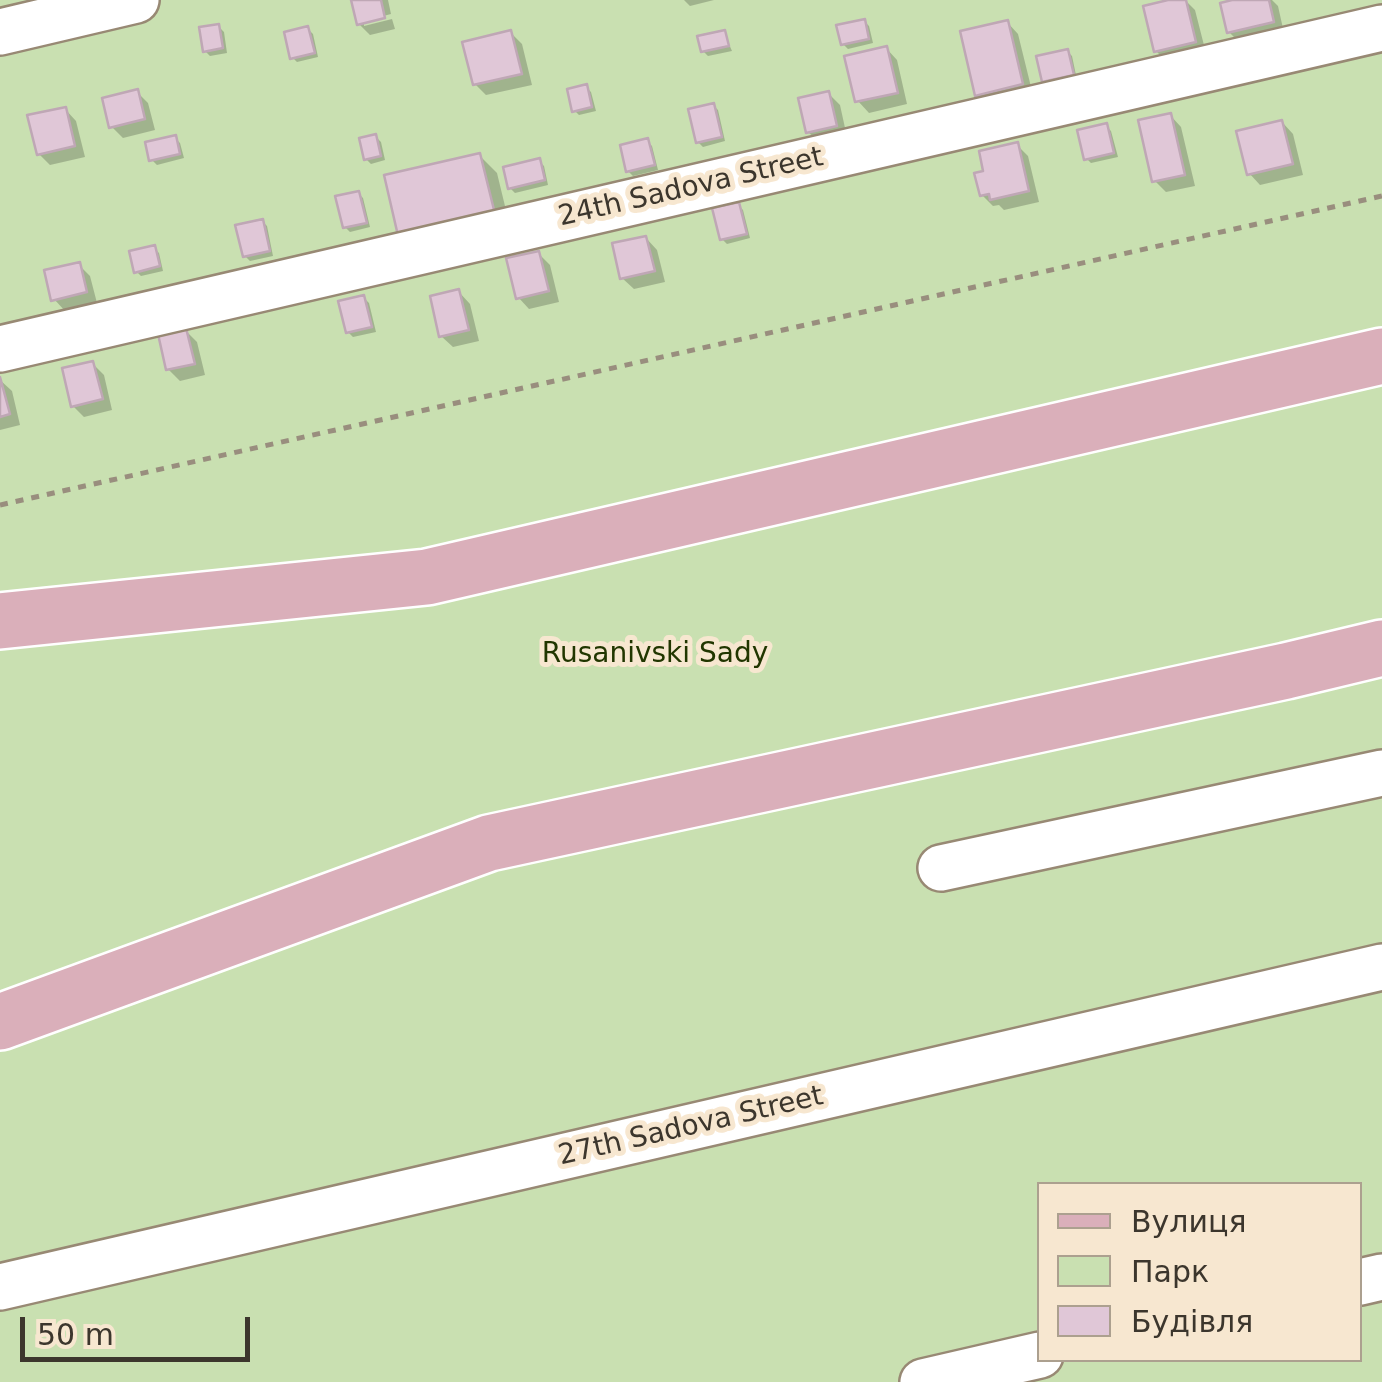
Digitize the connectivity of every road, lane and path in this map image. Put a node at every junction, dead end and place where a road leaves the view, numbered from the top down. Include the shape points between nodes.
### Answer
1 (136, 0) edge
2 (1382, 28) edge
3 (0, 32) edge
4 (1382, 196) edge
5 (0, 348) edge
6 (1382, 356) edge
7 (0, 504) edge
8 (0, 621) edge
9 (1382, 648) edge
10 (1382, 773) edge
11 (941, 868) dead end
12 (1382, 967) edge
13 (0, 1022) edge
14 (0, 1287) edge
15 (1037, 1356) edge
16 (922, 1382) edge

1 - 3 street
2 - 5 street, 24th Sadova Street
4 - 7 path
6 - 8 main road via 427,577
9 - 13 main road via 489,842
10 - 11 street
12 - 14 street, 27th Sadova Street
15 - 16 street

